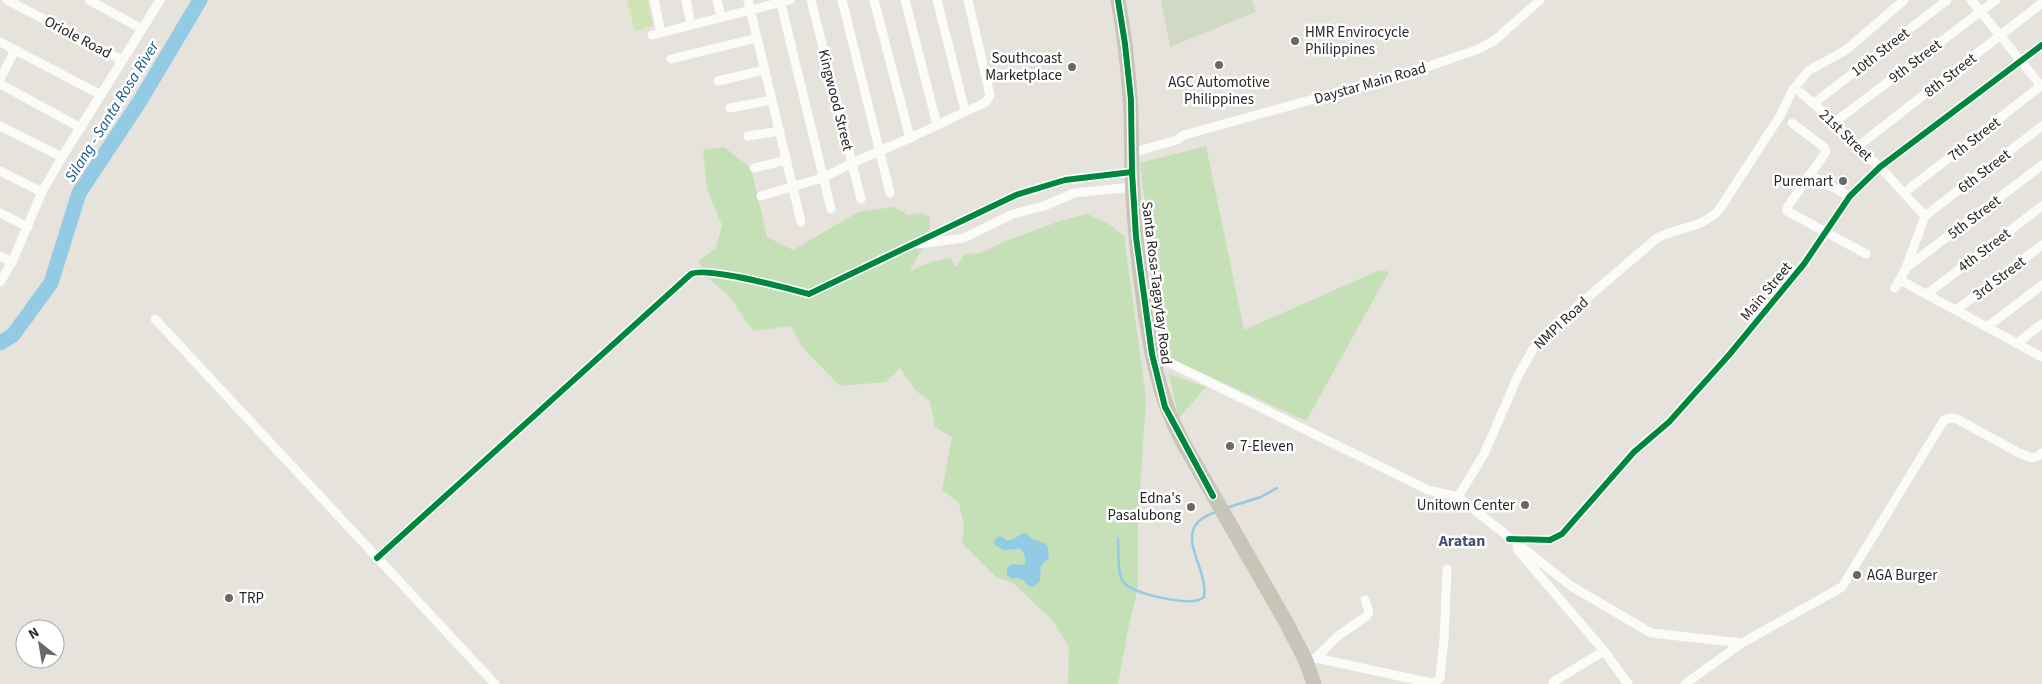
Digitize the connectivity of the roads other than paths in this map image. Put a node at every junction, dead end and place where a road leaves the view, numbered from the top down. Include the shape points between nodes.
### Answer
1 (6, 0) edge
2 (88, 0) edge
3 (160, 0) edge
4 (654, 0) edge
5 (686, 0) edge
6 (717, 0) edge
7 (748, 0) edge
8 (811, 0) edge
9 (842, 0) edge
10 (874, 0) edge
11 (905, 0) edge
12 (937, 0) edge
13 (968, 0) edge
14 (1118, 0) edge
15 (1540, 0) edge
16 (1904, 0) edge
17 (1947, 0) edge
18 (1971, 0) edge
19 (1996, 0) edge
20 (783, 1) edge
21 (2042, 3) edge
22 (750, 10) junction
23 (1981, 12) junction
24 (721, 17) junction
25 (691, 25) junction
26 (142, 29) junction
27 (2000, 36) junction
28 (757, 38) junction
29 (0, 42) edge
30 (2042, 45) edge
31 (15, 50) junction
32 (122, 60) junction
33 (671, 60) dead end
34 (2021, 61) junction
35 (765, 70) junction
36 (0, 79) edge
37 (718, 80) dead end
38 (0, 84) edge
39 (2042, 86) edge
40 (1801, 93) dead end
41 (101, 95) junction
42 (772, 100) junction
43 (1813, 104) junction
44 (730, 108) dead end
45 (964, 111) junction
46 (1834, 122) junction
47 (1792, 123) dead end
48 (937, 125) junction
49 (0, 126) edge
50 (2042, 126) edge
51 (81, 128) junction
52 (780, 131) junction
53 (748, 136) dead end
54 (910, 138) junction
55 (1857, 147) junction
56 (1131, 150) junction
57 (881, 151) junction
58 (62, 157) junction
59 (787, 160) junction
60 (852, 163) junction
61 (2042, 165) edge
62 (1880, 167) junction
63 (754, 168) dead end
64 (0, 171) edge
65 (1809, 175) junction
66 (825, 177) junction
67 (1132, 180) junction
68 (794, 186) junction
69 (42, 192) junction
70 (1905, 192) junction
71 (890, 193) dead end
72 (761, 196) dead end
73 (1850, 196) junction
74 (861, 199) dead end
75 (2042, 206) edge
76 (831, 209) dead end
77 (0, 213) edge
78 (1925, 216) junction
79 (801, 222) dead end
80 (28, 227) junction
81 (1827, 232) junction
82 (908, 245) junction
83 (2042, 245) edge
84 (1866, 254) dead end
85 (0, 256) edge
86 (12, 262) junction
87 (1906, 268) junction
88 (1900, 280) junction
89 (0, 282) edge
90 (2042, 285) edge
91 (1895, 288) dead end
92 (1927, 294) junction
93 (1956, 310) junction
94 (155, 319) dead end
95 (2042, 324) edge
96 (1987, 327) junction
97 (2017, 343) junction
98 (1152, 354) junction
99 (2042, 357) edge
100 (2042, 453) edge
101 (1458, 497) junction
102 (1509, 539) junction
103 (378, 558) junction
104 (1447, 569) dead end
105 (1365, 600) dead end
106 (1742, 643) junction
107 (1604, 651) junction
108 (1311, 660) junction
109 (1553, 682) dead end
110 (495, 684) edge
111 (1314, 684) edge
112 (1628, 684) edge
113 (1685, 684) edge

1 - 32 street, Oriole Road
2 - 26 street
3 - 26 street
4 - 25 street via 657,34
5 - 25 street
6 - 24 street
7 - 22 street
8 - 60 street, Kingwood Street
9 - 57 street
10 - 54 street
11 - 48 street
12 - 45 street
13 - 45 street via 990,94 986,102
14 - 56 main road, Santa Rosa-Tagaytay Road via 1130,93
15 - 56 street, Daystar Main Road via 1495,40 1479,49 1412,72 1175,135
16 - 101 street, NMPI Road via 1846,50 1800,80 1780,116 1713,216 1657,238 1540,341 1523,365 1484,454
17 - 43 street, 10th Street
18 - 23 street
19 - 23 street, 9th Street
20 - 22 street
20 - 66 street
21 - 27 street, 8th Street
22 - 24 street
22 - 28 street
23 - 27 street
23 - 46 street, 9th Street
24 - 25 street
26 - 32 street
27 - 34 street
27 - 55 street, 8th Street
28 - 33 street
28 - 35 street
29 - 31 street
30 - 34 street, Main Street
31 - 36 street
31 - 41 street
32 - 41 street
34 - 39 street
34 - 62 street, Main Street
35 - 37 street
35 - 42 street
38 - 51 street
39 - 70 street, 7th Street
40 - 43 street, 21st Street
41 - 51 street
42 - 44 street
42 - 52 street
43 - 46 street, 21st Street
45 - 48 street
46 - 55 street, 21st Street
47 - 65 street via 1826,150
48 - 54 street
49 - 58 street
50 - 78 street, 6th Street
51 - 58 street
52 - 53 street
52 - 59 street
54 - 57 street
55 - 62 street, 21st Street
56 - 67 main road, Santa Rosa-Tagaytay Road
57 - 60 street
57 - 71 street
58 - 69 street
59 - 63 street
59 - 68 street
60 - 66 street
60 - 74 street, Kingwood Street
61 - 87 street, 5th Street
62 - 70 street, 21st Street
62 - 73 street, Main Street
64 - 69 street
65 - 73 street
65 - 81 street via 1787,212
66 - 68 street
66 - 76 street
67 - 82 street via 1074,193 1044,206 1013,214 964,238
67 - 82 street via 1066,180 1016,195
67 - 98 main road, Santa Rosa-Tagaytay Road via 1140,276
68 - 72 street
68 - 79 street
69 - 80 street
70 - 78 street, 21st Street
73 - 81 street, Main Street
75 - 92 street, 4th Street
77 - 80 street
78 - 87 street
80 - 86 street
81 - 84 street
81 - 102 street, Main Street via 1729,354 1669,422 1634,452 1562,534 1550,540
82 - 103 street via 809,294 770,283 710,273 691,274
83 - 93 street, 3rd Street
85 - 86 street
86 - 89 street
87 - 88 street
88 - 91 street
88 - 92 street
90 - 96 street
92 - 93 street
93 - 96 street
94 - 103 street
95 - 97 street
96 - 97 street
97 - 99 street
98 - 101 street via 1428,490
98 - 108 main road, Santa Rosa-Tagaytay Road via 1166,407 1226,519
100 - 106 street via 2032,458 1956,420 1944,420 1842,587
101 - 102 street
102 - 106 street via 1571,586 1651,633
102 - 107 street
103 - 110 street
104 - 108 street via 1444,640 1440,678 1436,682 1431,684
105 - 108 street via 1369,611 1367,616
106 - 113 street
107 - 109 street
107 - 112 street
108 - 111 main road, Santa Rosa-Tagaytay Road

